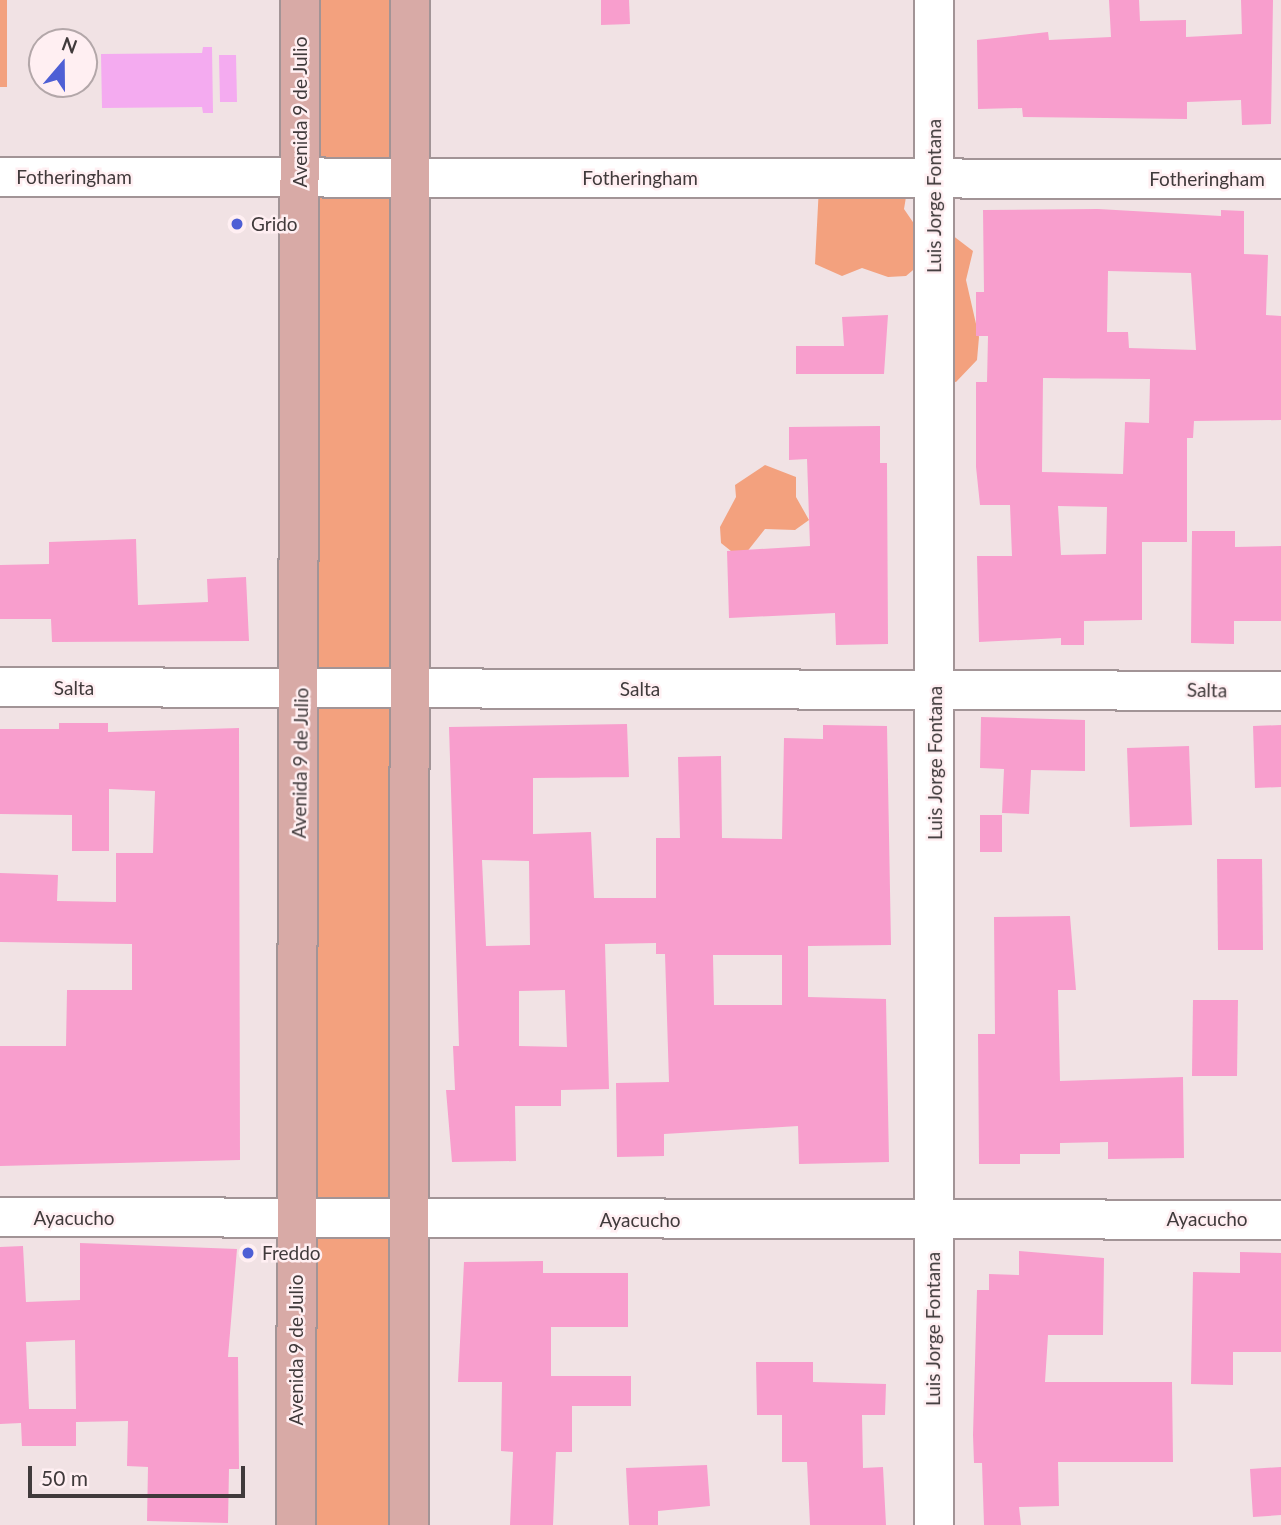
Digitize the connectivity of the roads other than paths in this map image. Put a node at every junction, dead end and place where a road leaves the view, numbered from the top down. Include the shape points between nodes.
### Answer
1 (300, 0) edge
2 (410, 0) edge
3 (934, 0) edge
4 (408, 176) junction
5 (0, 177) edge
6 (300, 178) junction
7 (934, 178) junction
8 (1281, 179) edge
9 (0, 687) edge
10 (936, 687) junction
11 (301, 689) junction
12 (408, 691) junction
13 (1281, 691) edge
14 (0, 1217) edge
15 (932, 1217) junction
16 (295, 1218) junction
17 (1281, 1220) edge
18 (408, 1221) junction
19 (296, 1525) edge
20 (409, 1525) edge
21 (934, 1525) edge

1 - 6 main road, Avenida 9 de Julio
2 - 4 main road
3 - 7 street, Luis Jorge Fontana
4 - 6 street, Fotheringham
4 - 7 street, Fotheringham
4 - 12 main road
5 - 6 street, Fotheringham
6 - 11 main road, Avenida 9 de Julio
7 - 8 street, Fotheringham
7 - 10 street, Luis Jorge Fontana
9 - 11 street, Salta
10 - 12 street, Salta
10 - 13 street, Salta
10 - 15 street, Luis Jorge Fontana
11 - 12 street, Salta
11 - 16 main road, Avenida 9 de Julio
12 - 18 main road
14 - 16 street, Ayacucho
15 - 17 street, Ayacucho
15 - 18 street, Ayacucho
15 - 21 street, Luis Jorge Fontana
16 - 18 street, Ayacucho
16 - 19 main road, Avenida 9 de Julio
18 - 20 main road

